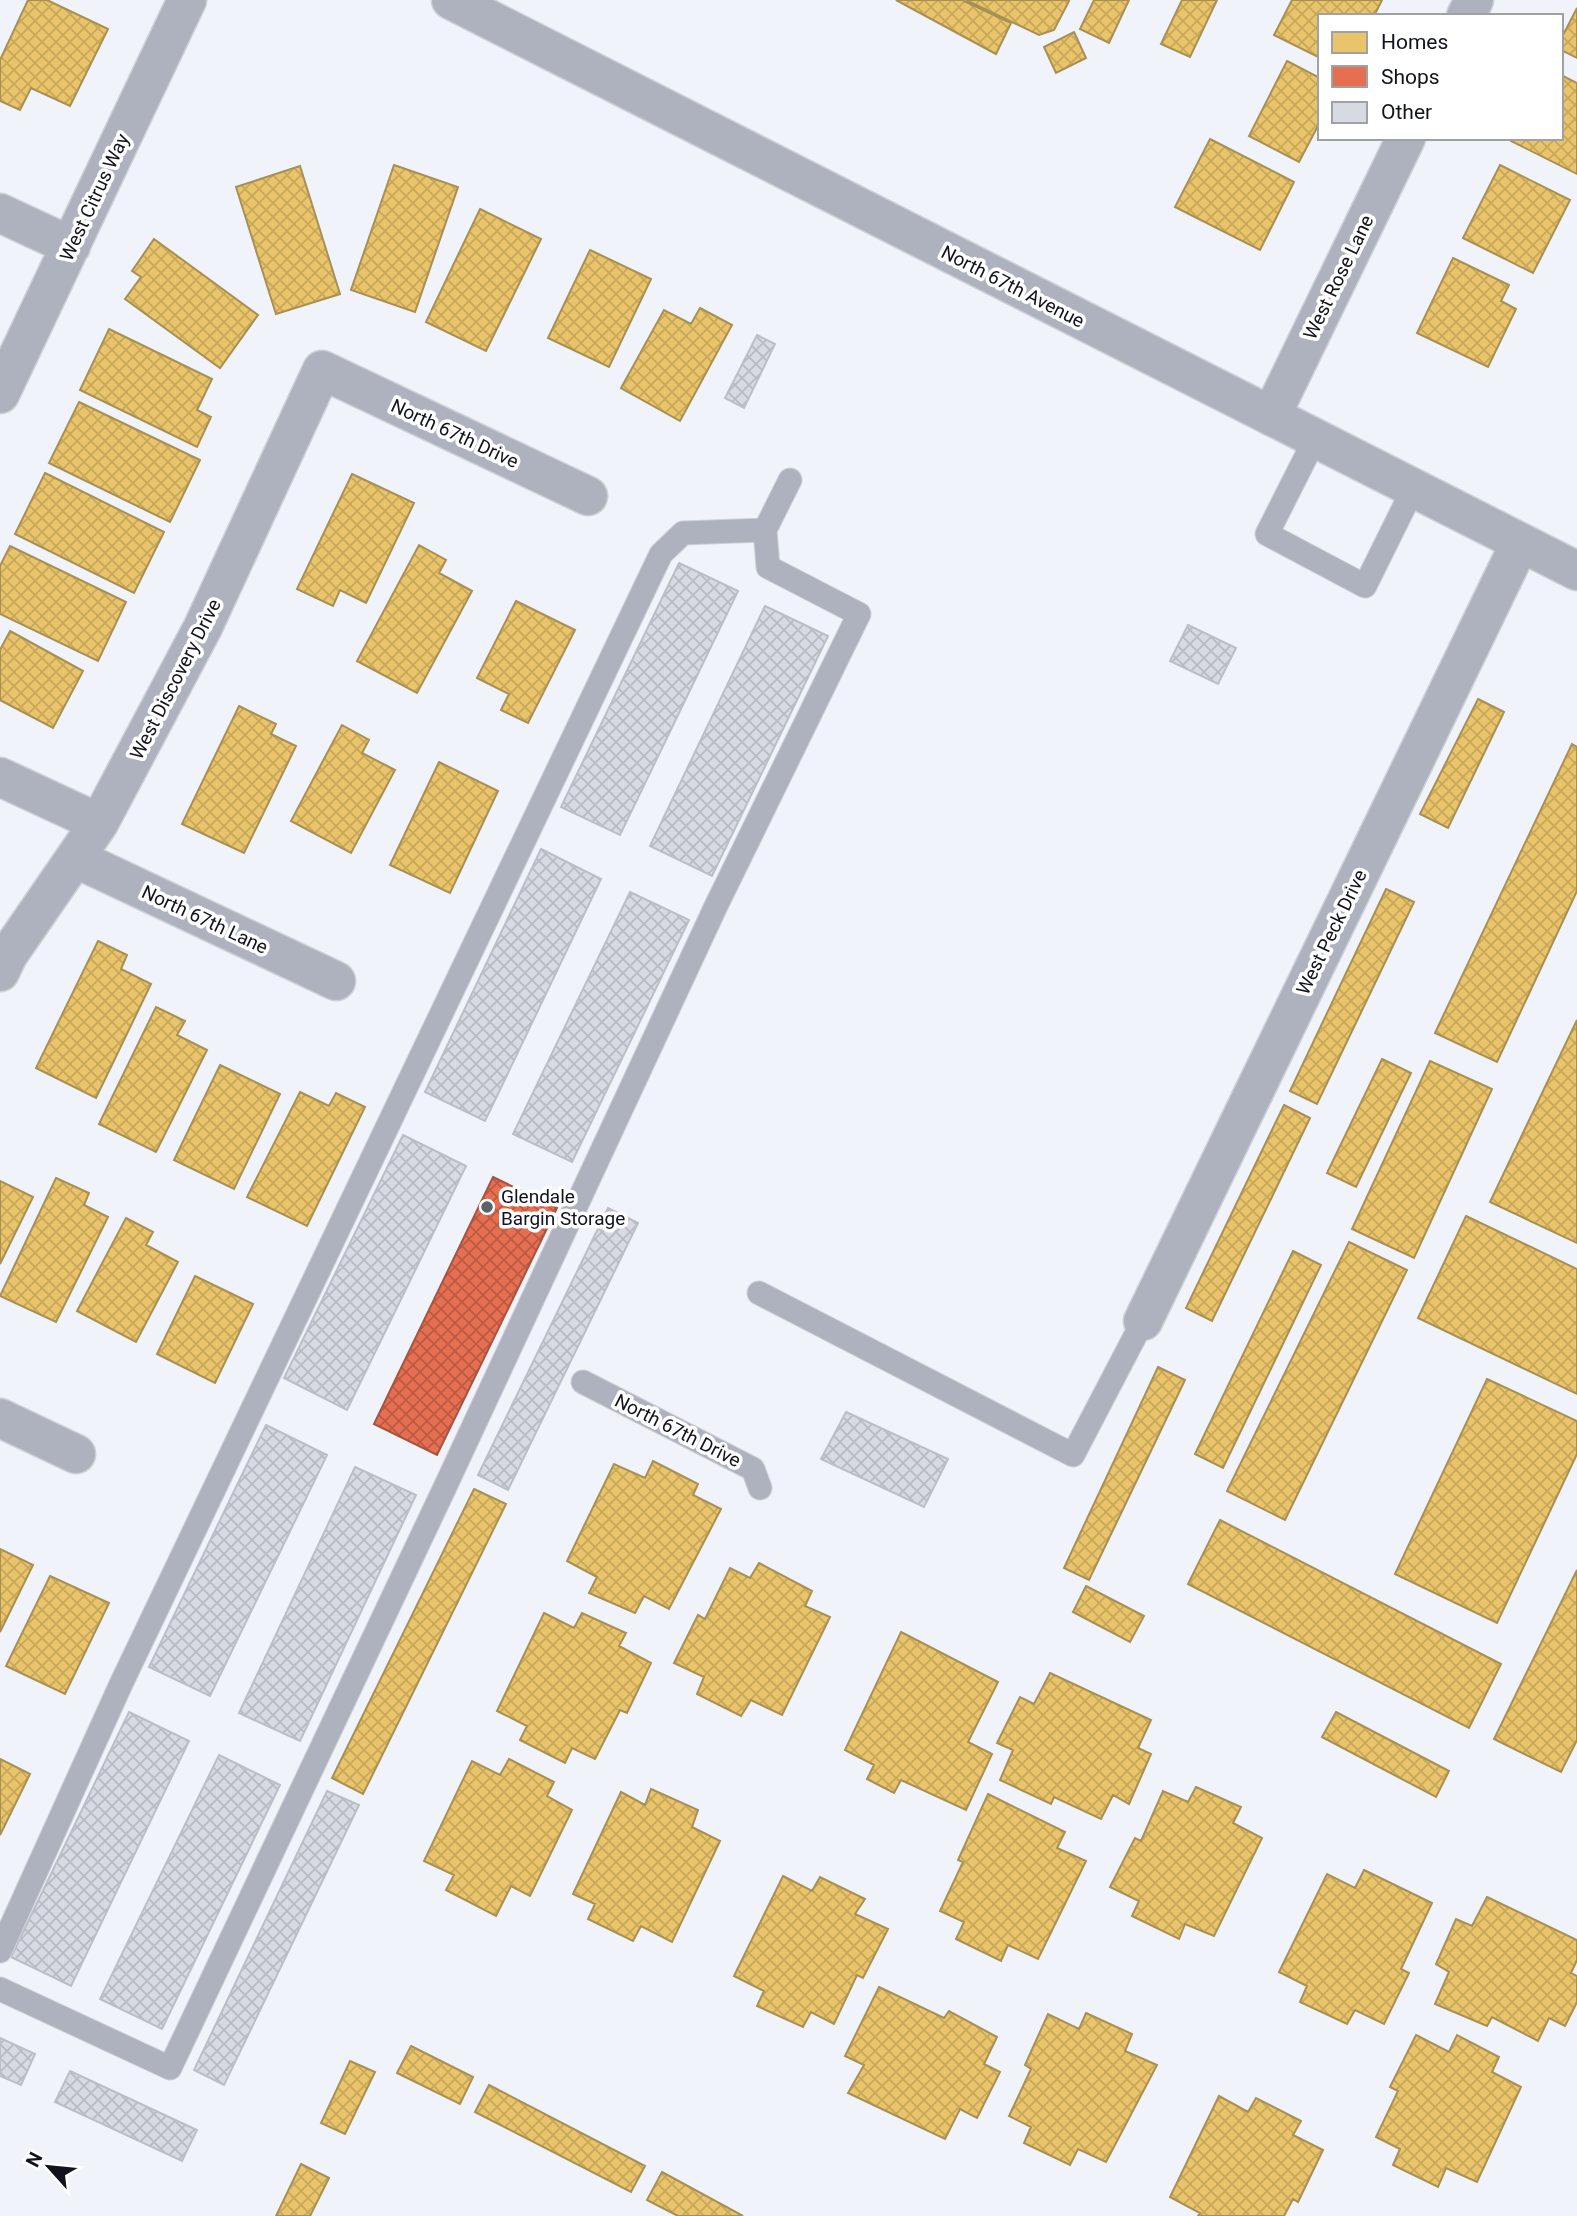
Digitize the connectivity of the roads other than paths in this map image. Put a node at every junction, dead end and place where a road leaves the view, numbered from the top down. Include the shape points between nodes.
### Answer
1 (187, 0) edge
2 (450, 0) edge
3 (1405, 140) edge
4 (0, 212) edge
5 (71, 246) junction
6 (322, 370) joint
7 (0, 394) edge
8 (1271, 416) junction
9 (1315, 439) junction
10 (790, 480) dead end
11 (1413, 489) junction
12 (588, 496) dead end
13 (765, 530) junction
14 (1520, 543) junction
15 (1577, 571) edge
16 (0, 777) edge
17 (99, 823) junction
18 (75, 858) junction
19 (0, 972) edge
20 (335, 981) dead end
21 (759, 1293) dead end
22 (1143, 1321) joint
23 (583, 1382) dead end
24 (0, 1418) edge
25 (76, 1454) dead end
26 (760, 1489) dead end
27 (0, 1951) edge
28 (0, 1989) edge

1 - 5 street, West Citrus Way
2 - 8 main road, North 67th Avenue
3 - 8 street, West Rose Lane
4 - 5 street
5 - 7 street, West Citrus Way
6 - 12 street, North 67th Drive
6 - 17 street, West Discovery Drive via 204,627
8 - 9 main road, North 67th Avenue
9 - 11 main road, North 67th Avenue
9 - 11 lane via 1267,534 1365,586
10 - 13 lane
11 - 14 main road, North 67th Avenue
13 - 27 lane via 682,533 661,554 121,1684
13 - 28 lane via 768,567 859,614 710,919 170,2068
14 - 15 main road, North 67th Avenue
14 - 22 street, West Peck Drive
16 - 17 street
17 - 18 street, West Discovery Drive
18 - 19 street, West Discovery Drive
18 - 20 street, North 67th Lane
21 - 22 lane via 1073,1455
23 - 26 lane, North 67th Drive via 753,1469
24 - 25 street

